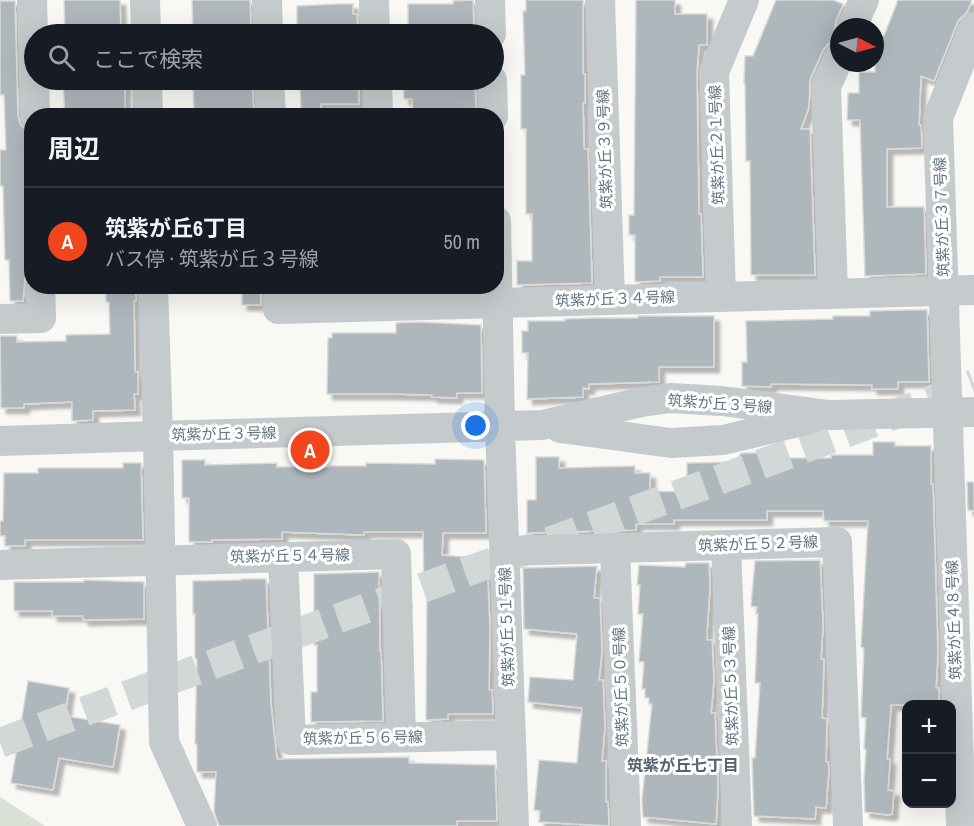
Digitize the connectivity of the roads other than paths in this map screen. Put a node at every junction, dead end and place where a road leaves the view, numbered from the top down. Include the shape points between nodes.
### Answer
1 (32, 0) edge
2 (145, 0) edge
3 (267, 0) edge
4 (374, 0) edge
5 (490, 0) edge
6 (600, 0) edge
7 (744, 0) edge
8 (864, 0) edge
9 (856, 18) edge
10 (33, 24) edge
11 (146, 24) edge
12 (268, 24) edge
13 (375, 24) edge
14 (491, 24) edge
15 (974, 27) edge
16 (832, 72) edge
17 (34, 90) edge
18 (147, 90) edge
19 (270, 90) edge
20 (377, 90) edge
21 (492, 90) edge
22 (35, 108) edge
23 (148, 108) edge
24 (271, 108) edge
25 (378, 108) edge
26 (493, 108) edge
27 (974, 290) edge
28 (944, 291) junction
29 (833, 292) junction
30 (40, 294) edge
31 (153, 294) edge
32 (277, 294) edge
33 (499, 294) edge
34 (385, 296) edge
35 (721, 296) junction
36 (610, 299) junction
37 (499, 302) junction
38 (0, 320) edge
39 (961, 413) edge
40 (829, 415) junction
41 (542, 425) junction
42 (500, 428) junction
43 (158, 436) junction
44 (0, 441) edge
45 (963, 536) edge
46 (726, 545) junction
47 (615, 549) junction
48 (504, 551) junction
49 (283, 557) junction
50 (160, 560) junction
51 (0, 565) edge
52 (511, 735) junction
53 (401, 737) junction
54 (202, 826) edge
55 (514, 826) edge
56 (626, 826) edge
57 (737, 826) edge
58 (848, 826) edge
59 (961, 826) edge

1 - 10 street
2 - 11 street
3 - 12 street
4 - 13 street
5 - 14 street
6 - 36 street, 筑紫が丘３９号線
7 - 35 street, 筑紫が丘２１号線 via 714,72
8 - 9 street
15 - 28 street, 筑紫が丘３７号線 via 938,118
16 - 29 street via 826,87
17 - 22 street
18 - 23 street
19 - 24 street
20 - 25 street
21 - 26 street
27 - 28 street, 筑紫が丘３４号線
28 - 29 street, 筑紫が丘３４号線
28 - 39 street, 筑紫が丘３７号線
29 - 35 street, 筑紫が丘３４号線
30 - 38 street via 41,318
31 - 43 street, 筑紫が丘３号線
32 - 34 street, 筑紫が丘３４号線 via 278,309
33 - 37 street, 筑紫が丘５１号線
34 - 37 street, 筑紫が丘３４号線
35 - 36 street, 筑紫が丘３４号線
36 - 37 street, 筑紫が丘３４号線
37 - 42 street, 筑紫が丘５１号線
39 - 40 street, 筑紫が丘３号線
39 - 45 street, 筑紫が丘４８号線
40 - 41 street, 筑紫が丘３号線 via 670,398
40 - 41 street, 筑紫が丘３号線 via 723,440 671,444
41 - 42 street, 筑紫が丘３号線
42 - 43 street, 筑紫が丘３号線
42 - 48 street, 筑紫が丘５１号線
43 - 44 street, 筑紫が丘３号線
43 - 50 street
45 - 59 street, 筑紫が丘４８号線
46 - 47 street, 筑紫が丘５２号線
46 - 57 street, 筑紫が丘５３号線
46 - 58 street, 筑紫が丘５２号線 via 837,542
47 - 48 street, 筑紫が丘５２号線
47 - 56 street, 筑紫が丘５０号線
48 - 52 street, 筑紫が丘５１号線
49 - 50 street, 筑紫が丘５４号線
49 - 53 street, 筑紫が丘５６号線 via 291,740
49 - 53 street, 筑紫が丘５４号線 via 396,554
50 - 51 street, 筑紫が丘５４号線
50 - 54 street via 164,742
52 - 53 street, 筑紫が丘５６号線
52 - 55 street, 筑紫が丘５１号線

